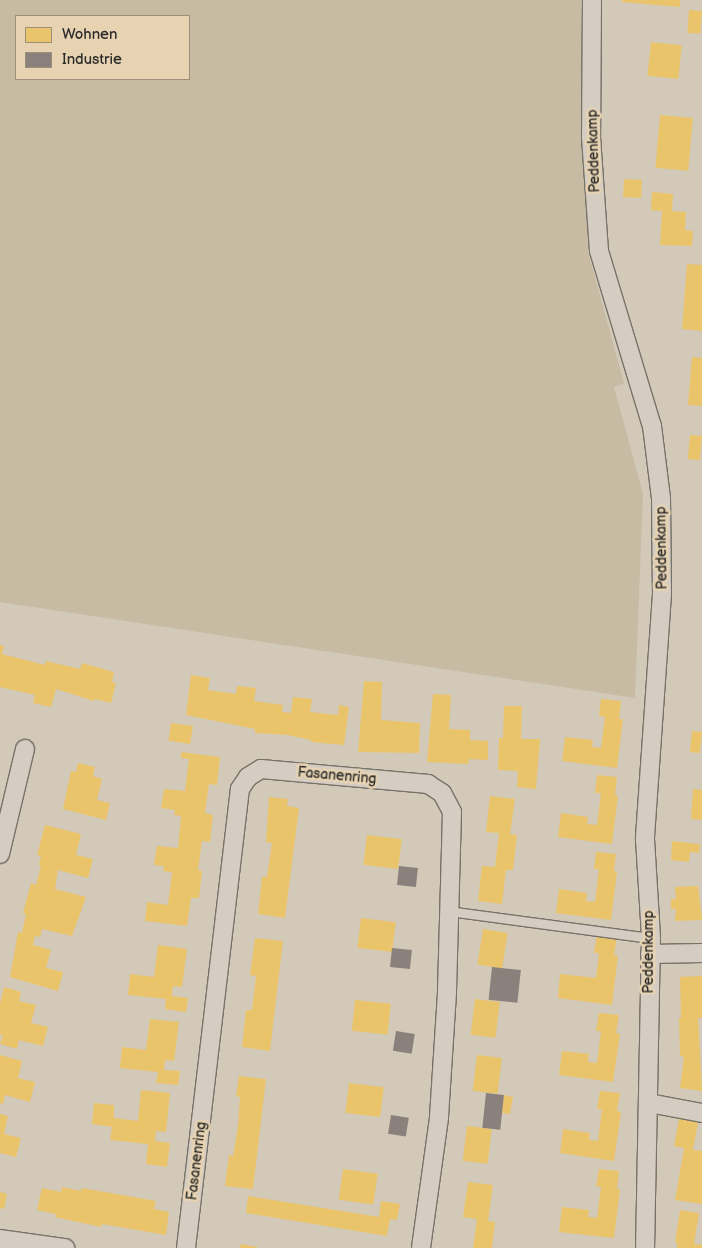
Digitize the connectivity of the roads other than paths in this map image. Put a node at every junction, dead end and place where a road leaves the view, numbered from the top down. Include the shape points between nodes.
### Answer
1 (592, 0) edge
2 (25, 749) dead end
3 (0, 854) edge
4 (448, 911) junction
5 (651, 946) junction
6 (702, 953) edge
7 (649, 1104) junction
8 (702, 1113) edge
9 (0, 1239) edge
10 (32, 1246) edge
11 (65, 1248) edge
12 (186, 1248) edge
13 (421, 1248) edge
14 (645, 1248) edge

1 - 5 street, Peddenkamp via 591,137 599,250 652,426 661,498 662,594 645,839
2 - 3 street
4 - 5 lane
4 - 12 street, Fasanenring via 452,812 448,800 436,788 428,784 261,769 248,777 240,789
4 - 13 street, Fasanenring via 447,993 439,1118
5 - 6 street
5 - 7 street, Peddenkamp
7 - 8 street
7 - 14 street, Peddenkamp
9 - 10 street
10 - 11 street

